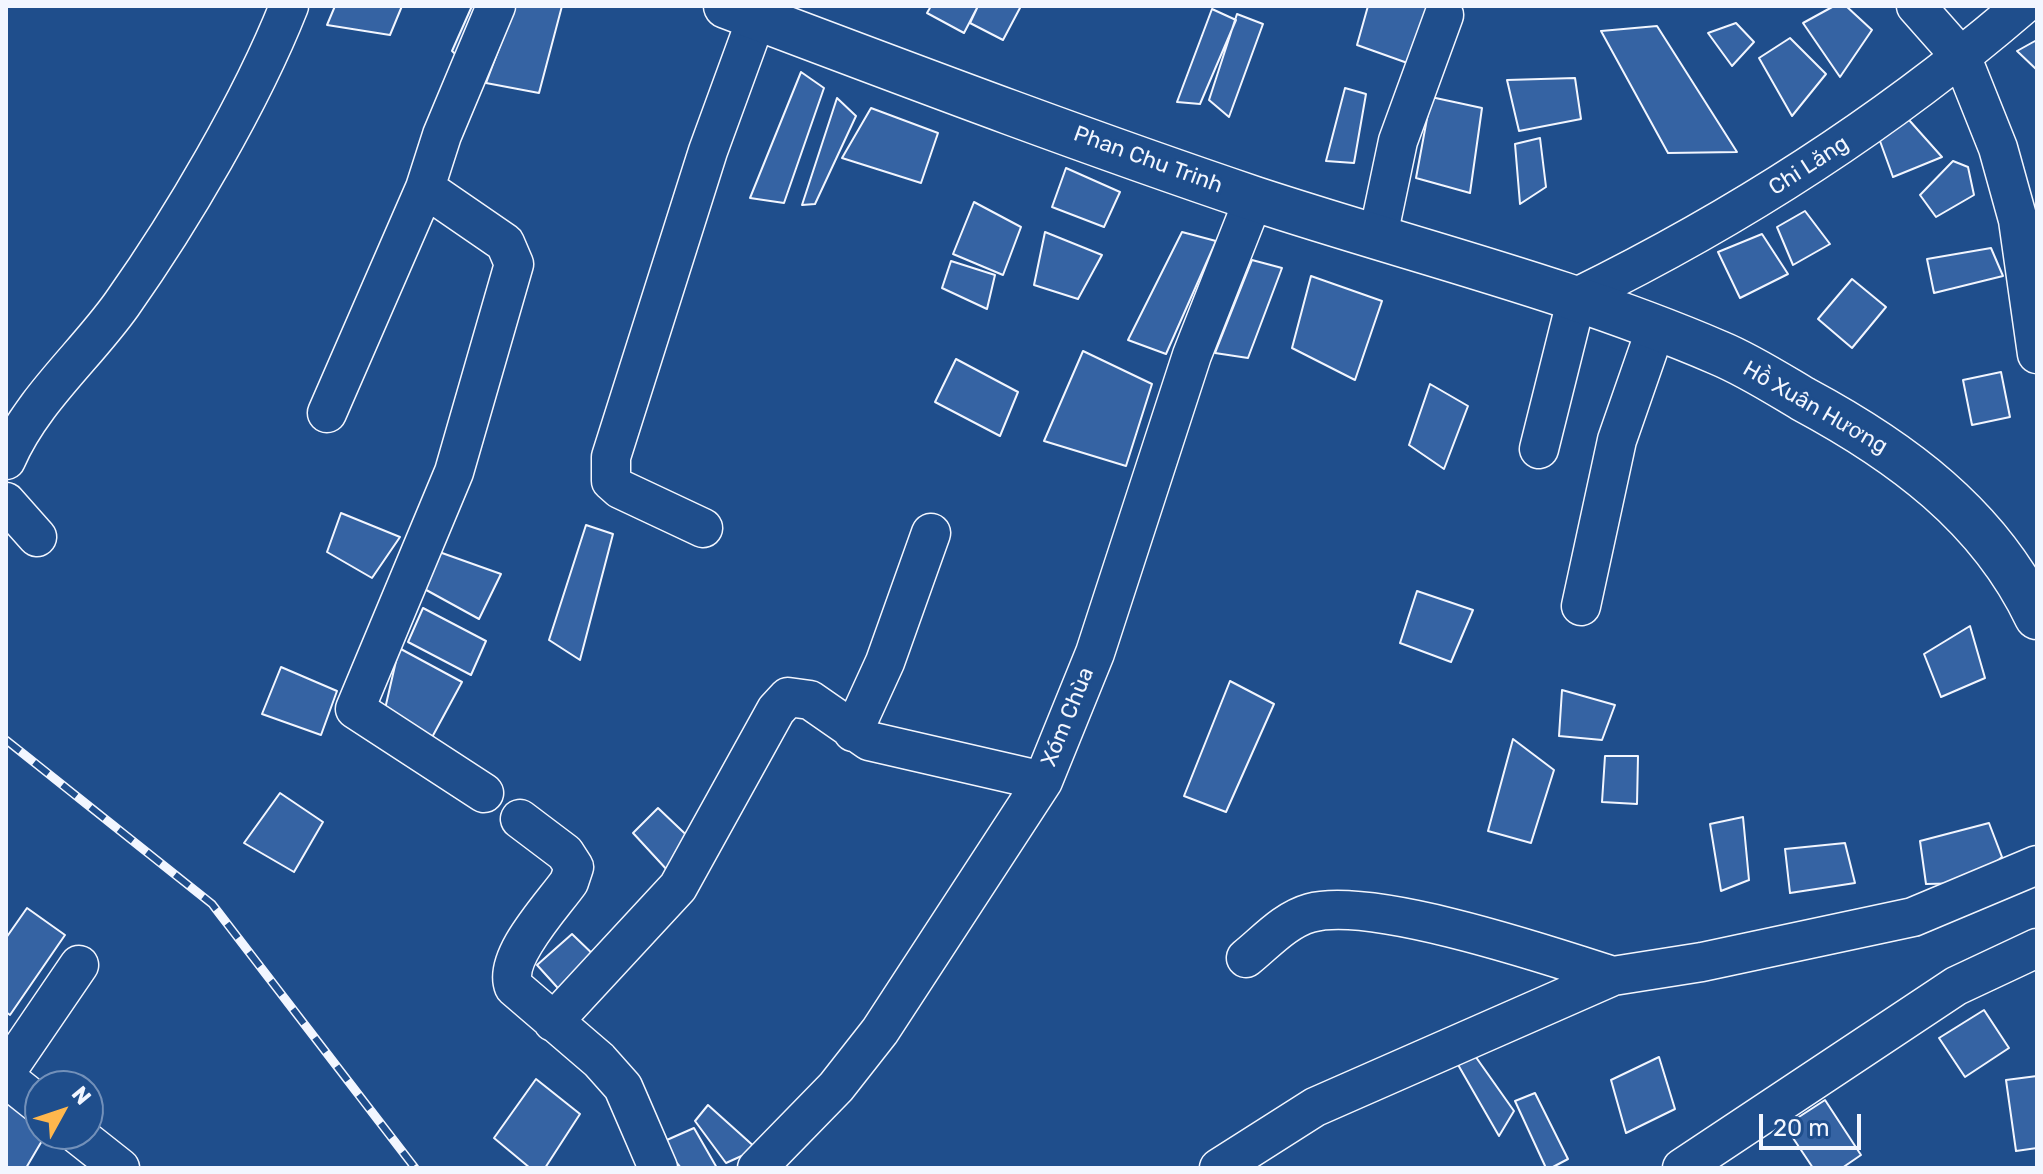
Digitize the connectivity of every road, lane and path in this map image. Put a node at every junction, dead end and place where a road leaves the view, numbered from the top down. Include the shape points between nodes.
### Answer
1 (289, 6) edge
2 (496, 6) edge
3 (1916, 6) edge
4 (2022, 6) edge
5 (747, 10) edge
6 (1444, 15) dead end
7 (1962, 58) junction
8 (425, 188) junction
9 (1254, 198) junction
10 (1378, 236) junction
11 (1577, 297) junction
12 (1656, 328) junction
13 (2037, 354) edge
14 (327, 413) dead end
15 (1539, 449) dead end
16 (6, 460) edge
17 (6, 502) edge
18 (703, 528) dead end
19 (931, 533) dead end
20 (37, 537) dead end
21 (1581, 606) dead end
22 (2037, 617) edge
23 (853, 732) junction
24 (1043, 781) junction
25 (484, 793) dead end
26 (520, 819) dead end
27 (2037, 865) edge
28 (2037, 948) edge
29 (1246, 958) dead end
30 (79, 965) dead end
31 (1613, 976) junction
32 (553, 1022) junction
33 (6, 1075) edge
34 (24, 1091) edge
35 (97, 1150) edge
36 (120, 1168) edge
37 (658, 1168) edge
38 (757, 1168) edge
39 (1219, 1168) edge
40 (1682, 1168) edge

1 - 16 street via 227,132 151,261 121,307 22,430
2 - 8 street
3 - 7 street
4 - 7 street, Chi Lăng
5 - 9 main road, Phan Chu Trinh
5 - 18 street via 611,457 611,481 620,489
6 - 10 street via 1398,141
7 - 11 street, Chi Lăng via 1774,190
7 - 13 street via 1998,148 2018,220
8 - 14 street
8 - 25 street via 505,243 514,264 454,472 355,709
9 - 10 main road, Phan Chu Trinh
9 - 24 street, Xóm Chùa via 1192,355 1095,653
10 - 11 main road, Phan Chu Trinh
11 - 12 main road, Hồ Xuân Hương
11 - 15 street
12 - 21 street via 1617,440
12 - 22 main road, Hồ Xuân Hương via 1722,354 1860,429 1941,489 1998,550
17 - 20 street
19 - 23 street via 885,662
23 - 24 street via 904,751
23 - 32 street via 810,700 788,697 678,887
24 - 38 street, Xóm Chùa via 880,1031 836,1087
26 - 32 street via 565,853 574,867 511,968 514,987
27 - 31 street via 1913,917
28 - 40 street via 1956,986
29 - 31 street via 1290,921 1312,912 1344,911 1419,920
30 - 33 street
31 - 39 street via 1315,1107
32 - 37 street via 623,1087
33 - 34 street
35 - 36 street

